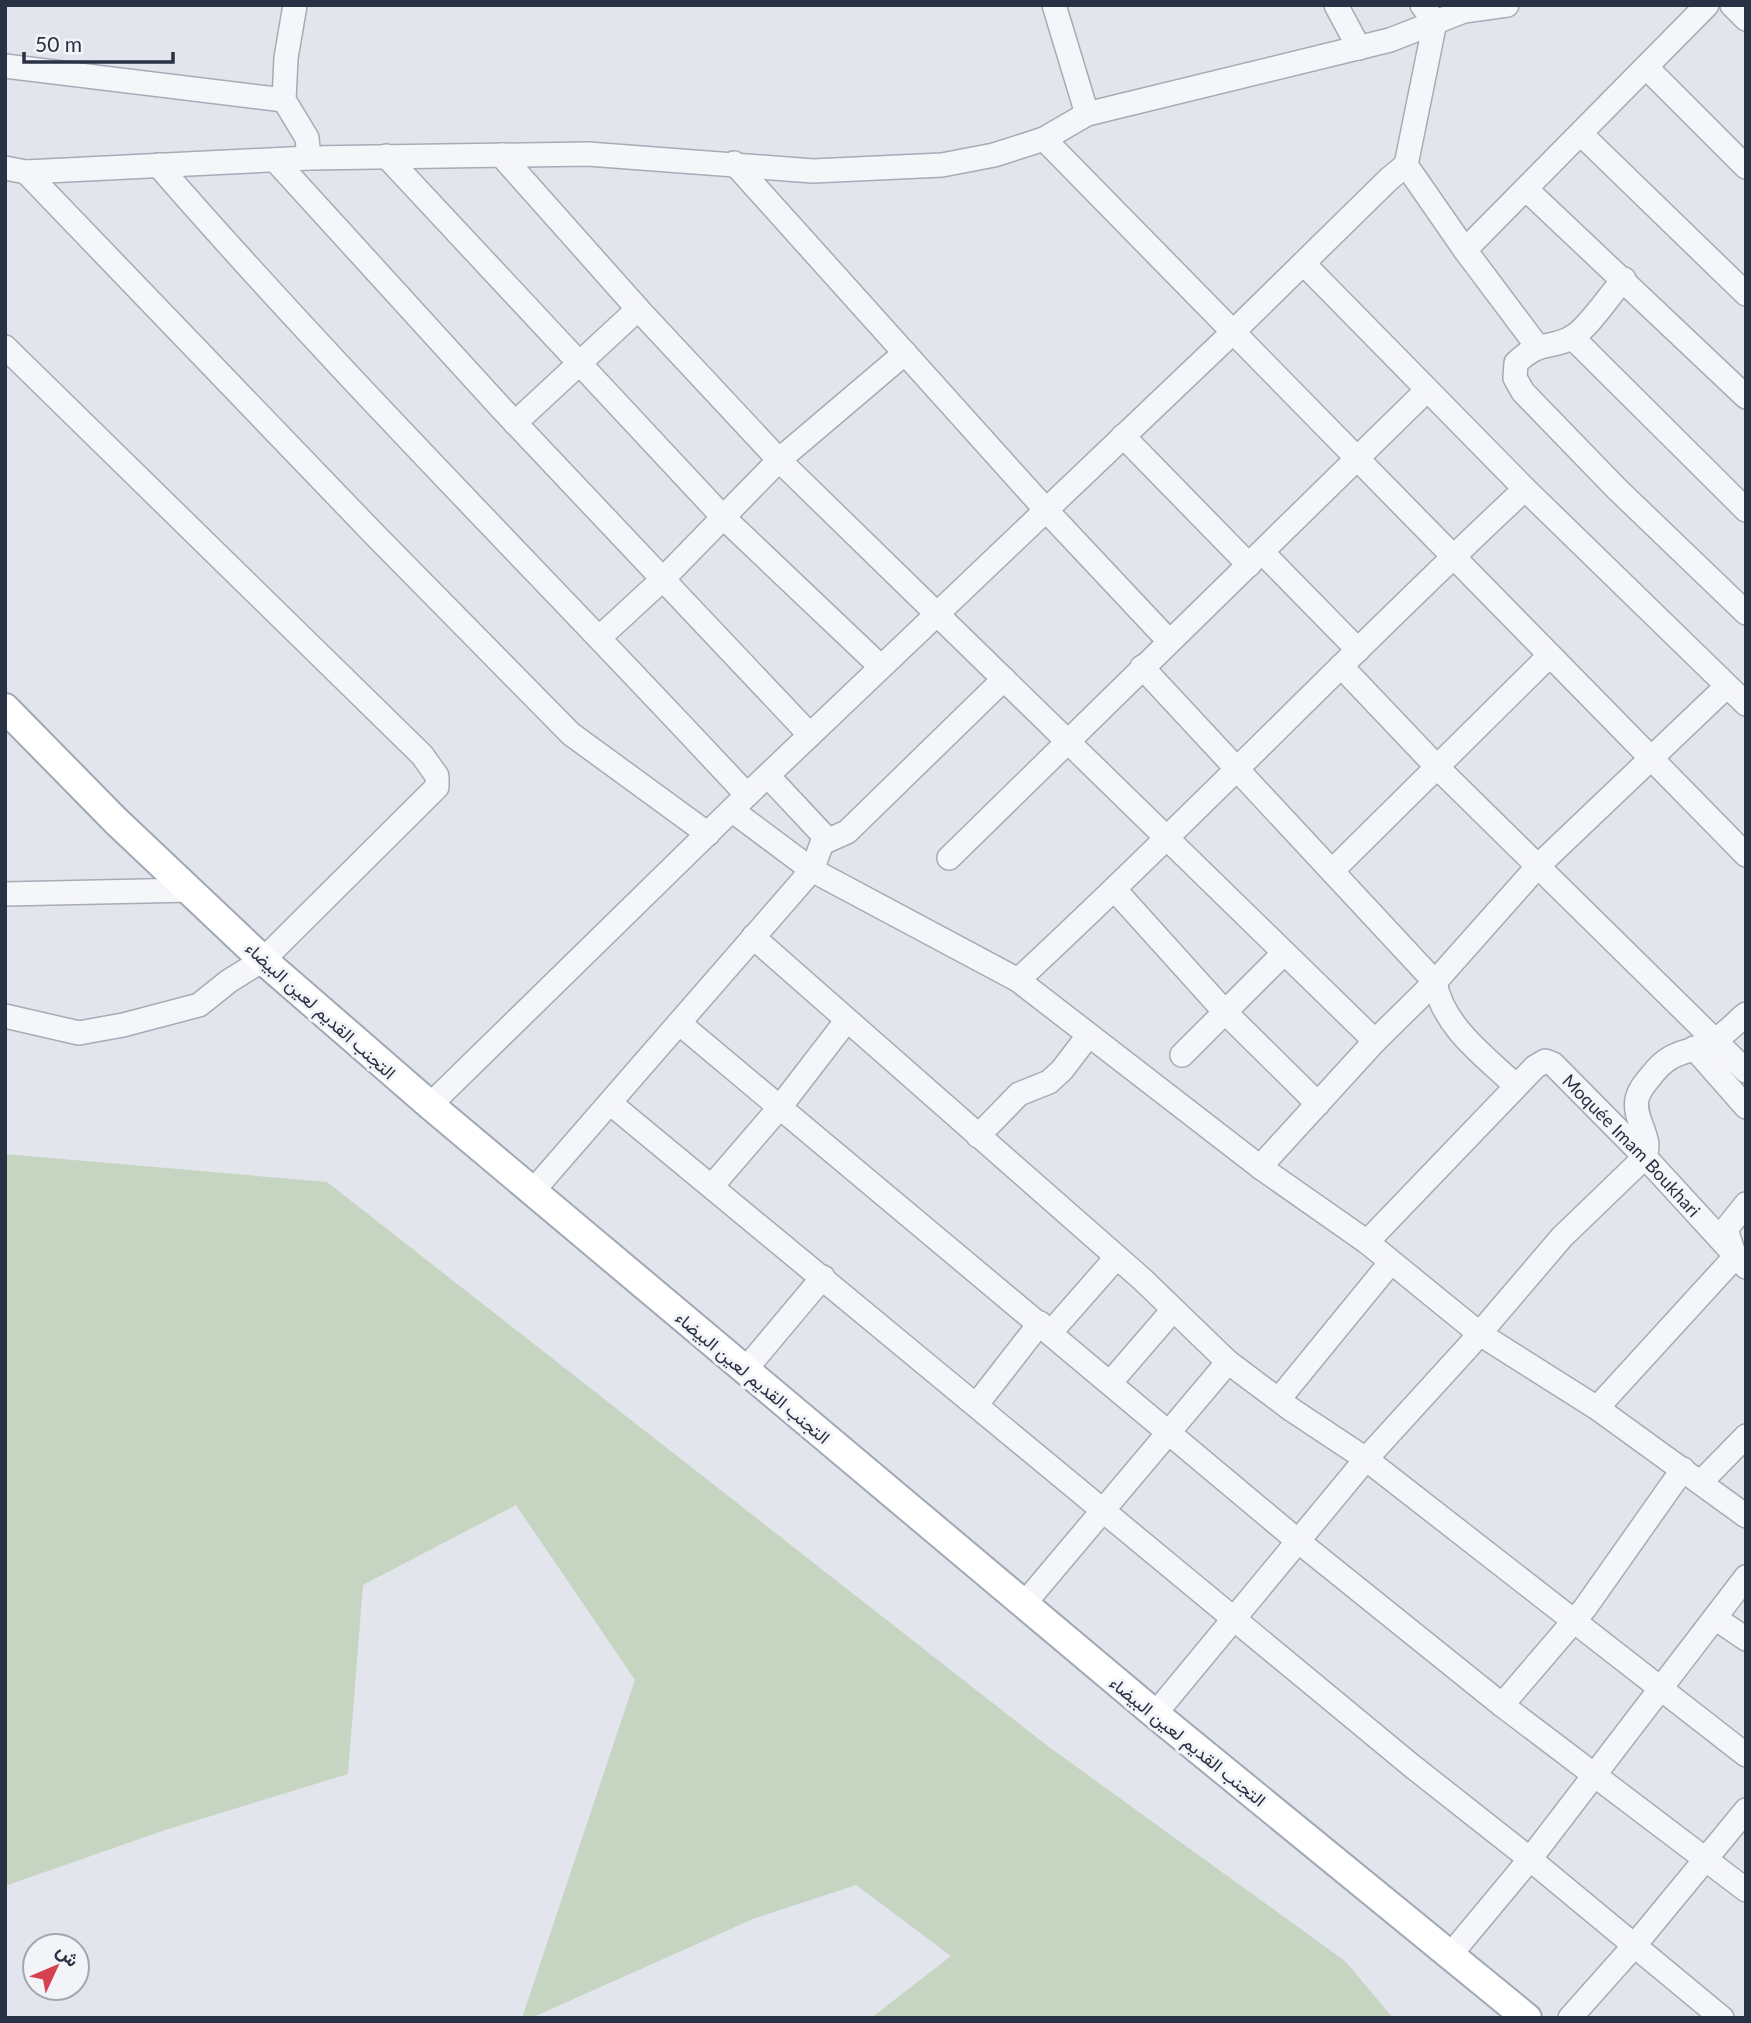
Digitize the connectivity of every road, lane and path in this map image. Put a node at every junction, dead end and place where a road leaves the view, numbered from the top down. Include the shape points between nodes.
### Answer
1 (296, 5) edge
2 (1054, 5) edge
3 (1336, 5) edge
4 (1507, 5) edge
5 (1707, 5) edge
6 (1732, 5) edge
7 (1428, 14) edge
8 (1746, 19) edge
9 (1359, 48) junction
10 (5, 66) edge
11 (1646, 68) junction
12 (284, 100) junction
13 (1087, 114) junction
14 (1581, 134) junction
15 (1044, 139) junction
16 (500, 155) junction
17 (386, 156) junction
18 (309, 158) junction
19 (275, 159) junction
20 (734, 163) junction
21 (158, 165) junction
22 (1406, 165) junction
23 (1746, 167) edge
24 (16, 170) edge
25 (1526, 189) junction
26 (1465, 250) junction
27 (1304, 264) junction
28 (1624, 279) junction
29 (1746, 294) edge
30 (638, 310) junction
31 (1231, 334) junction
32 (1572, 338) junction
33 (1537, 346) junction
34 (5, 347) edge
35 (905, 353) junction
36 (577, 363) junction
37 (1427, 390) junction
38 (1746, 397) edge
39 (515, 423) junction
40 (1124, 436) junction
41 (779, 460) junction
42 (1356, 461) junction
43 (1525, 489) junction
44 (1046, 510) junction
45 (1746, 510) edge
46 (723, 517) junction
47 (1451, 558) junction
48 (1255, 559) junction
49 (663, 579) junction
50 (1746, 613) edge
51 (937, 614) junction
52 (600, 637) junction
53 (1169, 641) junction
54 (1358, 650) junction
55 (1549, 656) junction
56 (1341, 666) junction
57 (881, 667) junction
58 (1142, 667) junction
59 (1004, 679) junction
60 (1727, 686) junction
61 (1746, 704) edge
62 (5, 708) edge
63 (810, 735) junction
64 (1066, 742) junction
65 (1650, 757) junction
66 (1437, 767) junction
67 (1238, 768) junction
68 (768, 776) junction
69 (740, 803) junction
70 (708, 834) junction
71 (1167, 838) junction
72 (827, 839) junction
73 (1746, 855) edge
74 (949, 858) dead end
75 (1538, 866) junction
76 (812, 870) junction
77 (1332, 870) junction
78 (191, 890) junction
79 (1115, 890) junction
80 (5, 894) edge
81 (753, 937) junction
82 (1283, 954) junction
83 (263, 960) junction
84 (1018, 981) junction
85 (1435, 982) junction
86 (1225, 1012) junction
87 (1746, 1014) edge
88 (5, 1016) edge
89 (847, 1020) junction
90 (679, 1023) junction
91 (1088, 1036) junction
92 (1716, 1040) junction
93 (1375, 1041) junction
94 (1694, 1048) junction
95 (1182, 1055) dead end
96 (1746, 1071) edge
97 (1517, 1086) junction
98 (610, 1103) junction
99 (1318, 1104) junction
100 (430, 1105) junction
101 (780, 1107) junction
102 (1746, 1107) edge
103 (978, 1136) junction
104 (1645, 1157) junction
105 (1259, 1167) junction
106 (712, 1186) junction
107 (532, 1192) junction
108 (1746, 1204) edge
109 (1367, 1242) junction
110 (1116, 1258) junction
111 (1391, 1262) junction
112 (1741, 1262) edge
113 (823, 1277) junction
114 (1173, 1310) junction
115 (1046, 1328) junction
116 (1480, 1334) junction
117 (1228, 1362) junction
118 (745, 1370) junction
119 (1110, 1383) junction
120 (1279, 1399) junction
121 (977, 1404) junction
122 (1597, 1408) junction
123 (1168, 1434) junction
124 (1746, 1436) edge
125 (1366, 1459) junction
126 (1692, 1475) junction
127 (1104, 1510) junction
128 (1746, 1516) edge
129 (1298, 1541) junction
130 (1746, 1577) edge
131 (1024, 1604) junction
132 (1715, 1618) junction
133 (1235, 1620) junction
134 (1575, 1621) junction
135 (1746, 1639) edge
136 (1662, 1688) junction
137 (1502, 1705) junction
138 (1155, 1714) junction
139 (1746, 1755) edge
140 (1596, 1773) junction
141 (1746, 1810) edge
142 (1530, 1859) junction
143 (1707, 1860) junction
144 (1746, 1890) edge
145 (1634, 1946) junction
146 (1451, 1954) junction
147 (1527, 2018) edge
148 (1570, 2018) edge
149 (1722, 2018) edge

1 - 12 street
2 - 13 street
3 - 9 street
4 - 7 street
5 - 11 street
6 - 8 street
7 - 9 street
7 - 22 street
9 - 13 street
10 - 12 street
11 - 14 street
11 - 23 street
12 - 18 street via 307,138
13 - 15 street
14 - 25 street
14 - 29 street
15 - 20 street via 994,155 942,164 813,171
15 - 31 street
16 - 17 street
16 - 20 street via 588,154
16 - 30 street
17 - 18 street
17 - 36 street
18 - 19 street
19 - 21 street
19 - 39 street
20 - 35 street
21 - 24 street
21 - 52 street via 257,280 468,505
22 - 26 street
22 - 27 street
24 - 70 street via 571,734
25 - 26 street
25 - 28 street
26 - 33 street
27 - 31 street
27 - 37 street
28 - 32 street
28 - 38 street
30 - 36 street
30 - 41 street
31 - 40 street
31 - 42 street
32 - 33 street
32 - 45 street
33 - 50 street via 1513,370 1523,392
34 - 83 street via 422,755 437,776 433,794
35 - 41 street
35 - 44 street
36 - 39 street
36 - 46 street
37 - 42 street
37 - 43 street
39 - 49 street
40 - 44 street
40 - 48 street
41 - 46 street
41 - 51 street
42 - 47 street
42 - 48 street
43 - 47 street
43 - 60 street
44 - 51 street
44 - 53 street
46 - 49 street
46 - 57 street
47 - 54 street
47 - 55 street
48 - 53 street
48 - 54 street
49 - 52 street
49 - 63 street
51 - 57 street
51 - 59 street
52 - 69 street
53 - 58 street
54 - 56 street
55 - 65 street
55 - 66 street
56 - 66 street
56 - 67 street
57 - 63 street
58 - 64 street
58 - 67 street
59 - 64 street
59 - 72 street via 847,832
60 - 61 street
60 - 65 street
62 - 78 main road, التجنب القديم لعين البيضاء
63 - 68 street
64 - 71 street
64 - 74 street
65 - 73 street
65 - 75 street
66 - 75 street
66 - 77 street
67 - 71 street
67 - 77 street
68 - 69 street
68 - 72 street
69 - 70 street
69 - 76 street
70 - 100 street
71 - 79 street
71 - 82 street
72 - 76 street
75 - 85 street
75 - 92 street
76 - 81 street
76 - 84 street
77 - 85 street
78 - 80 street
78 - 83 main road, التجنب القديم لعين البيضاء
79 - 84 street
79 - 86 street
81 - 89 street
81 - 90 street
82 - 86 street
82 - 93 street
83 - 88 street via 198,1005 123,1025 79,1033
83 - 100 main road, التجنب القديم لعين البيضاء
84 - 91 street
85 - 93 street
85 - 97 street via 1441,1003 1458,1030
86 - 95 street
86 - 99 street
87 - 92 street
89 - 101 street
89 - 103 street
90 - 98 street
90 - 101 street
91 - 103 street via 1049,1082 1019,1094
91 - 105 street
92 - 94 street
92 - 96 street
93 - 99 street
94 - 102 street
94 - 104 street via 1661,1063 1642,1086 1637,1107 1649,1146
97 - 104 street, Moquée Imam Boukhari via 1541,1062 1548,1061
97 - 109 street, Moquée Imam Boukhari
98 - 106 street
98 - 107 street
99 - 105 street
100 - 107 main road, التجنب القديم لعين البيضاء
101 - 106 street
101 - 115 street
103 - 110 street
104 - 112 street, Moquée Imam Boukhari
104 - 116 street via 1562,1237
105 - 109 street
106 - 113 street
107 - 118 main road, التجنب القديم لعين البيضاء
108 - 112 street via 1726,1228
109 - 111 street
110 - 114 street
110 - 115 street
111 - 116 street
111 - 120 street
112 - 122 street
113 - 118 street
113 - 121 street
114 - 117 street
114 - 119 street
115 - 119 street
115 - 121 street
116 - 122 street
116 - 125 street
117 - 120 street
117 - 123 street
118 - 131 main road, التجنب القديم لعين البيضاء
119 - 123 street
120 - 125 street
121 - 127 street
122 - 126 street
123 - 127 street
123 - 129 street
124 - 126 street
125 - 129 street
125 - 134 street
126 - 128 street
126 - 134 street
127 - 131 street
127 - 133 street
129 - 133 street
129 - 137 street
130 - 132 street
131 - 138 main road, التجنب القديم لعين البيضاء
132 - 135 street
132 - 136 street
133 - 138 street
133 - 142 street
134 - 136 street
134 - 137 street
136 - 139 street
136 - 140 street
137 - 140 street
138 - 146 main road, التجنب القديم لعين البيضاء
140 - 142 street
140 - 143 street
141 - 143 street
142 - 145 street
142 - 146 street
143 - 144 street
143 - 145 street
145 - 148 street
145 - 149 street
146 - 147 main road, التجنب القديم لعين البيضاء

